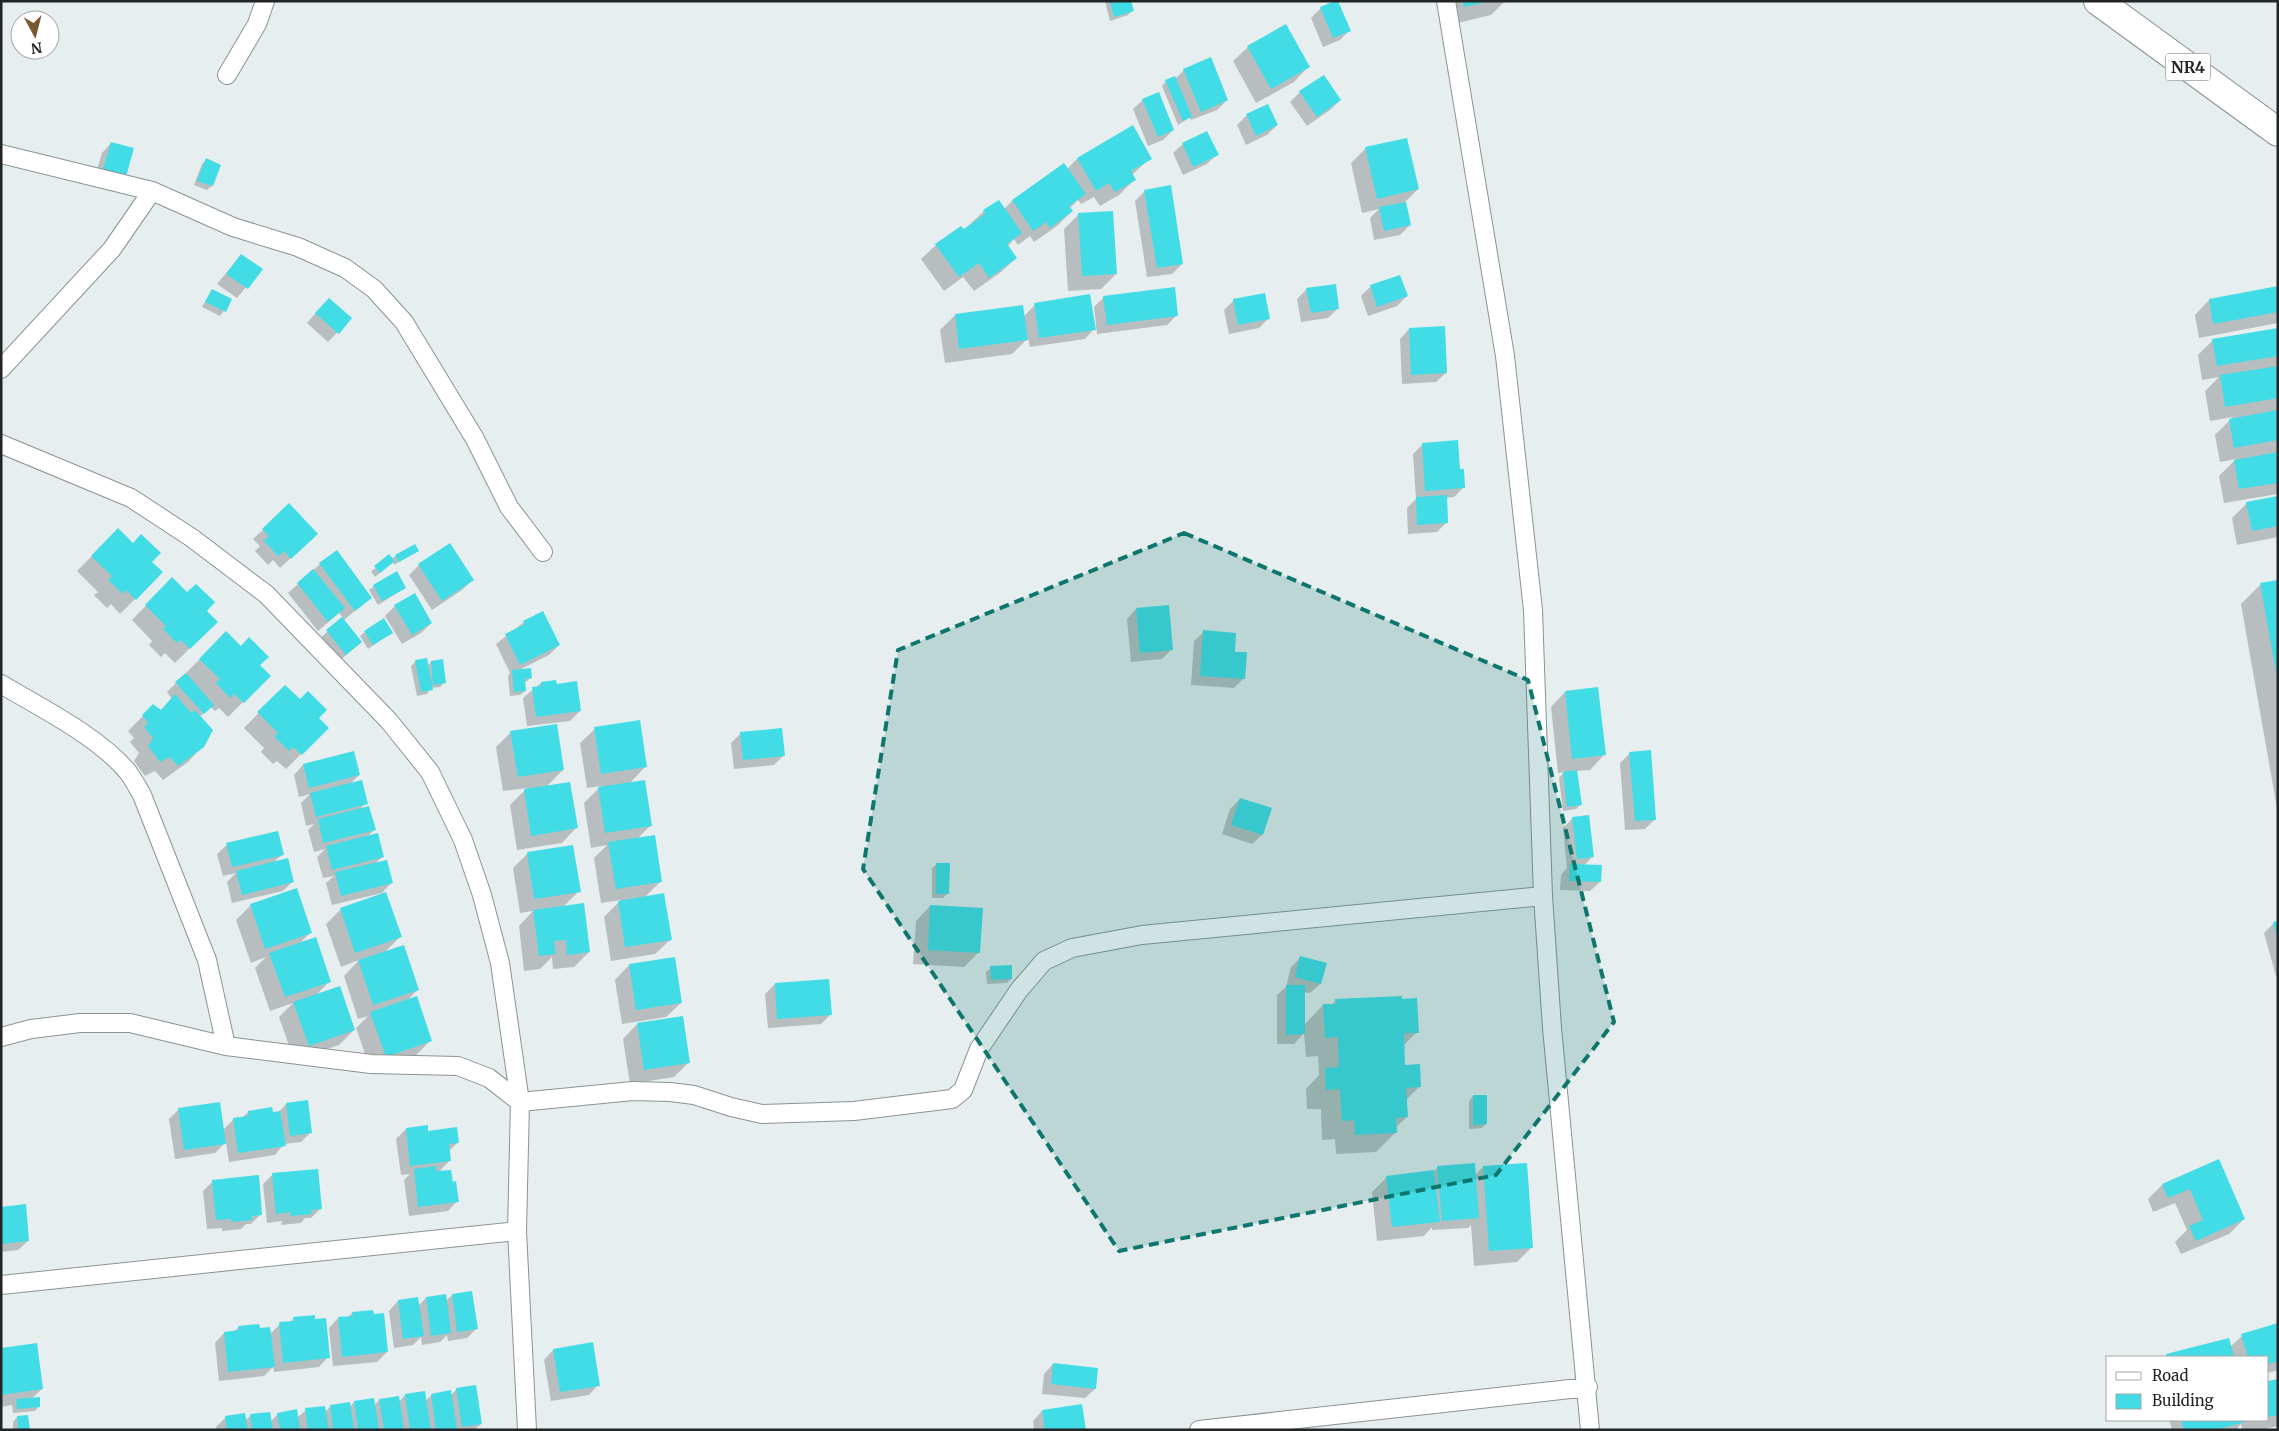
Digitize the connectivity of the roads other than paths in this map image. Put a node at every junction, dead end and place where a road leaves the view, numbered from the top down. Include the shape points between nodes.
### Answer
1 (265, 1) edge
2 (1446, 1) edge
3 (2098, 1) edge
4 (227, 75) dead end
5 (2278, 132) edge
6 (1, 154) edge
7 (152, 191) junction
8 (1, 368) edge
9 (1, 444) edge
10 (543, 552) dead end
11 (1, 684) edge
12 (1544, 896) junction
13 (1, 1037) edge
14 (226, 1046) junction
15 (520, 1102) junction
16 (517, 1231) junction
17 (1, 1285) edge
18 (1588, 1387) junction
19 (527, 1430) edge
20 (1199, 1430) edge
21 (1590, 1430) edge

1 - 4 street via 257,24
2 - 12 street via 1505,356 1532,600
3 - 5 highway, NR4
6 - 7 street
7 - 8 street via 112,249
7 - 10 street via 233,227 298,247 345,268 374,289 404,322 475,439 510,507
9 - 15 street via 131,498 192,538 266,594 389,721 430,772 463,840 482,895 500,963
11 - 14 street via 97,744 128,772 142,795 201,943 216,994
12 - 15 street via 1142,935 1072,948 1044,961 1019,990 979,1048 963,1090 952,1099 938,1103 854,1111 762,1114 731,1108 694,1095 670,1092 633,1091
12 - 18 street via 1552,1028
13 - 14 street via 31,1029 80,1023 130,1023
14 - 15 street via 371,1064 458,1066 489,1078
15 - 16 street
16 - 17 street
16 - 19 street
18 - 20 street
18 - 21 street

